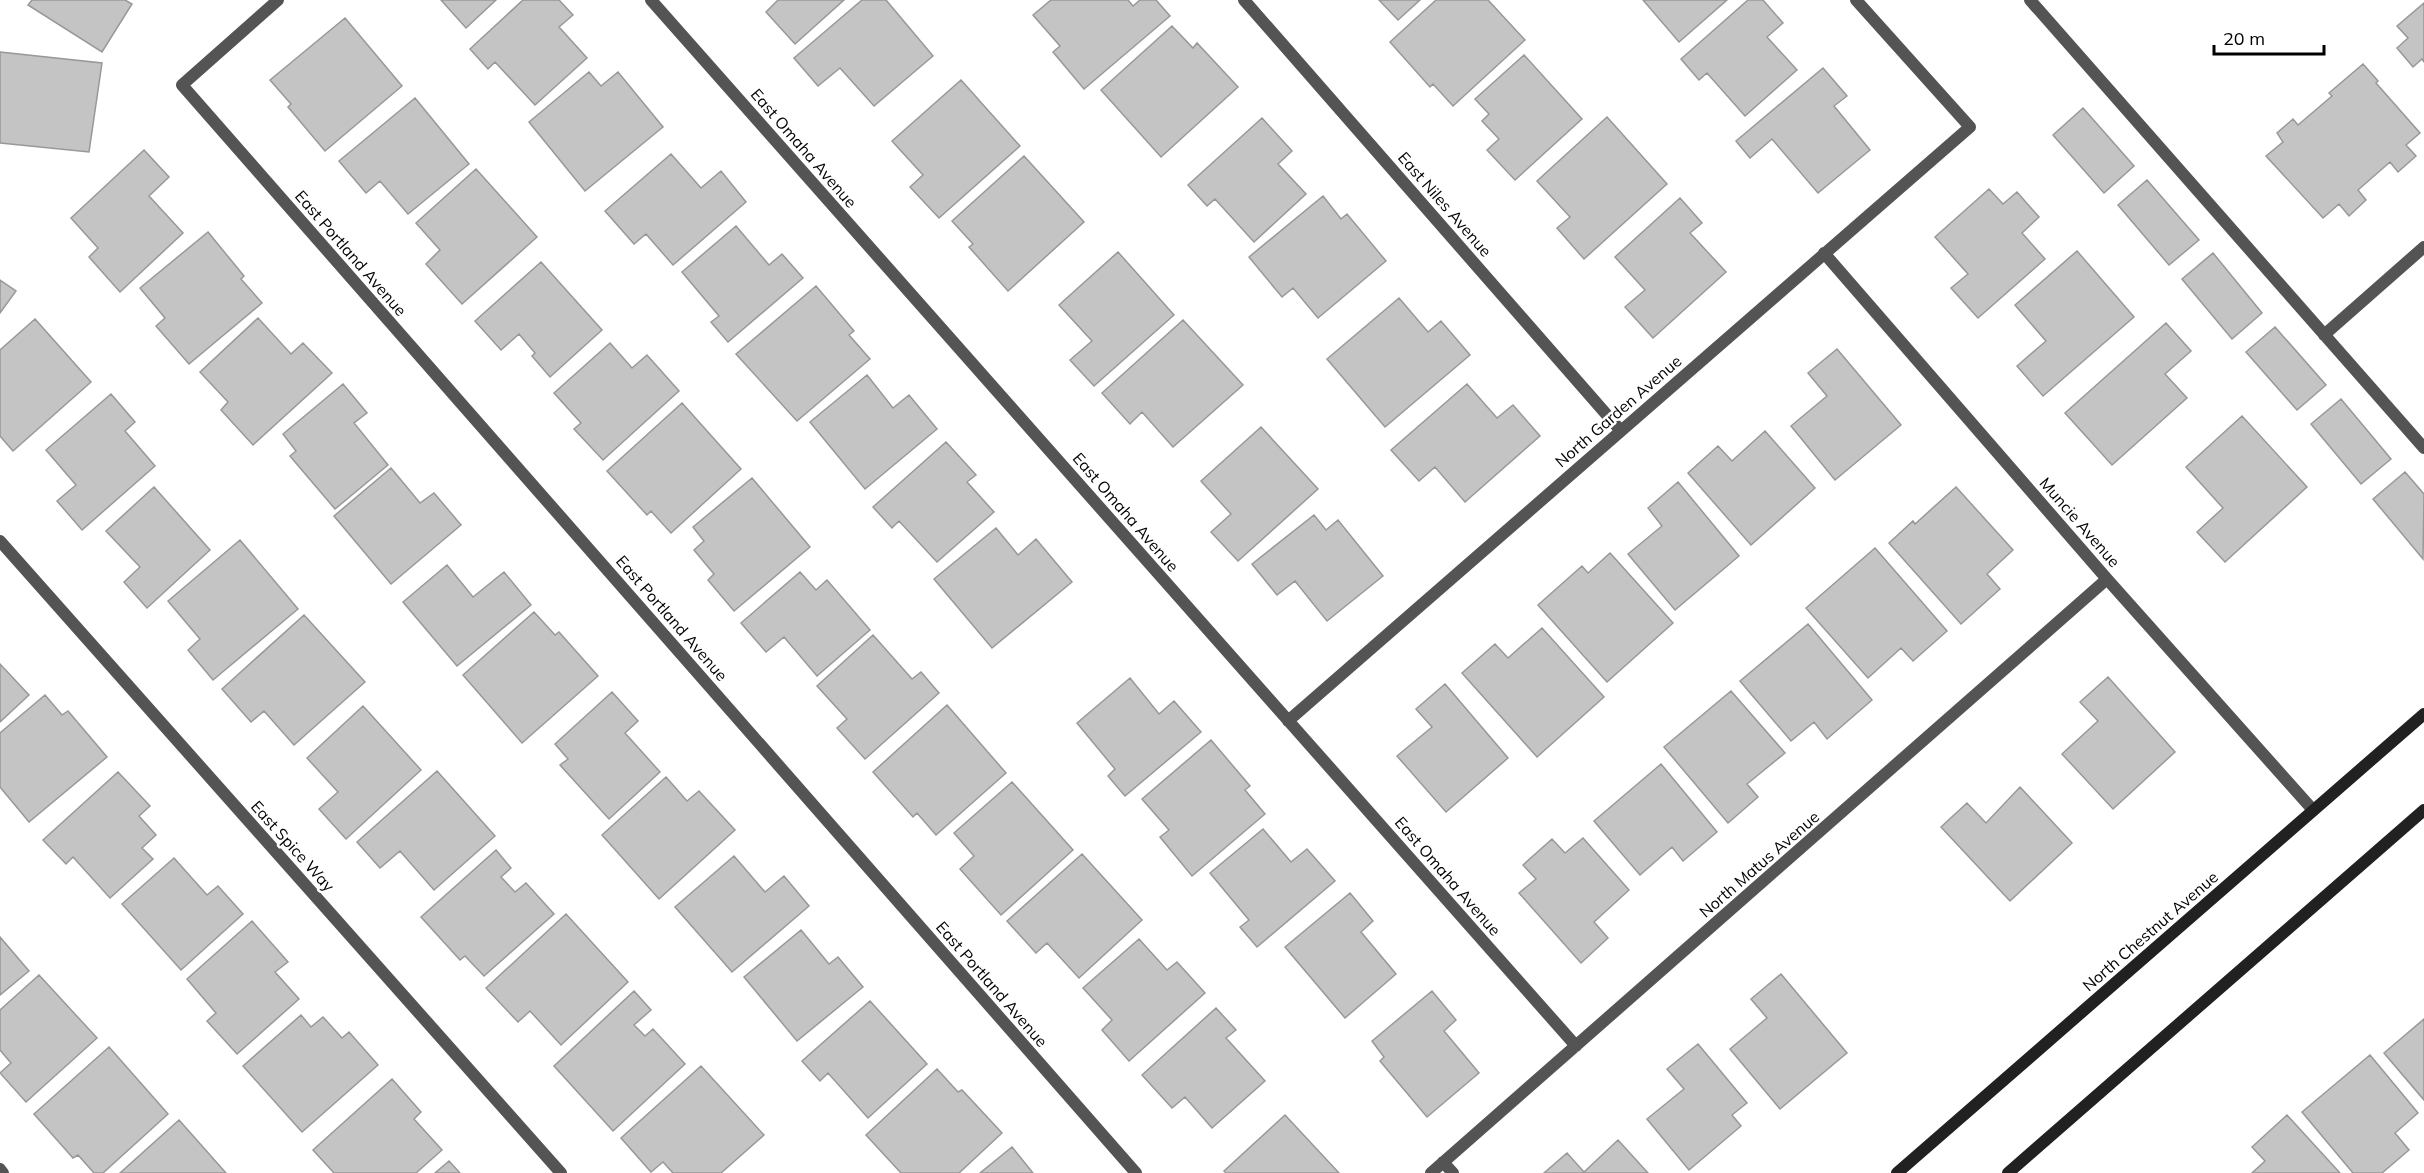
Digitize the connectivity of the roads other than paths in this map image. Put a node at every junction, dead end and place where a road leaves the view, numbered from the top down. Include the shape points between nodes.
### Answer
1 (278, 0) edge
2 (651, 0) edge
3 (1244, 0) edge
4 (1856, 0) edge
5 (2030, 0) edge
6 (2424, 247) edge
7 (1824, 254) junction
8 (2324, 335) junction
9 (1621, 431) junction
10 (2424, 448) edge
11 (0, 541) edge
12 (2107, 579) junction
13 (2424, 714) edge
14 (1288, 721) junction
15 (2313, 810) junction
16 (2424, 810) edge
17 (1576, 1046) junction
18 (1443, 1162) junction
19 (0, 1169) edge
20 (3, 1173) edge
21 (561, 1173) edge
22 (1136, 1173) edge
23 (1431, 1173) edge
24 (1453, 1173) edge
25 (1897, 1173) edge
26 (2008, 1173) edge

1 - 22 street, East Portland Avenue via 182,85
2 - 14 street, East Omaha Avenue
3 - 9 street, East Niles Avenue
4 - 7 street, North Garden Avenue via 1970,127
5 - 8 street
6 - 8 street
7 - 9 street, North Garden Avenue
7 - 12 street, Muncie Avenue
8 - 10 street
9 - 14 street, North Garden Avenue
11 - 21 street, East Spice Way
12 - 15 street, Muncie Avenue
12 - 17 street, North Matus Avenue
13 - 15 main road, North Chestnut Avenue
14 - 17 street, East Omaha Avenue
15 - 25 main road, North Chestnut Avenue
16 - 26 main road
17 - 18 street, North Matus Avenue
18 - 23 street, North Matus Avenue
18 - 24 street
19 - 20 street

